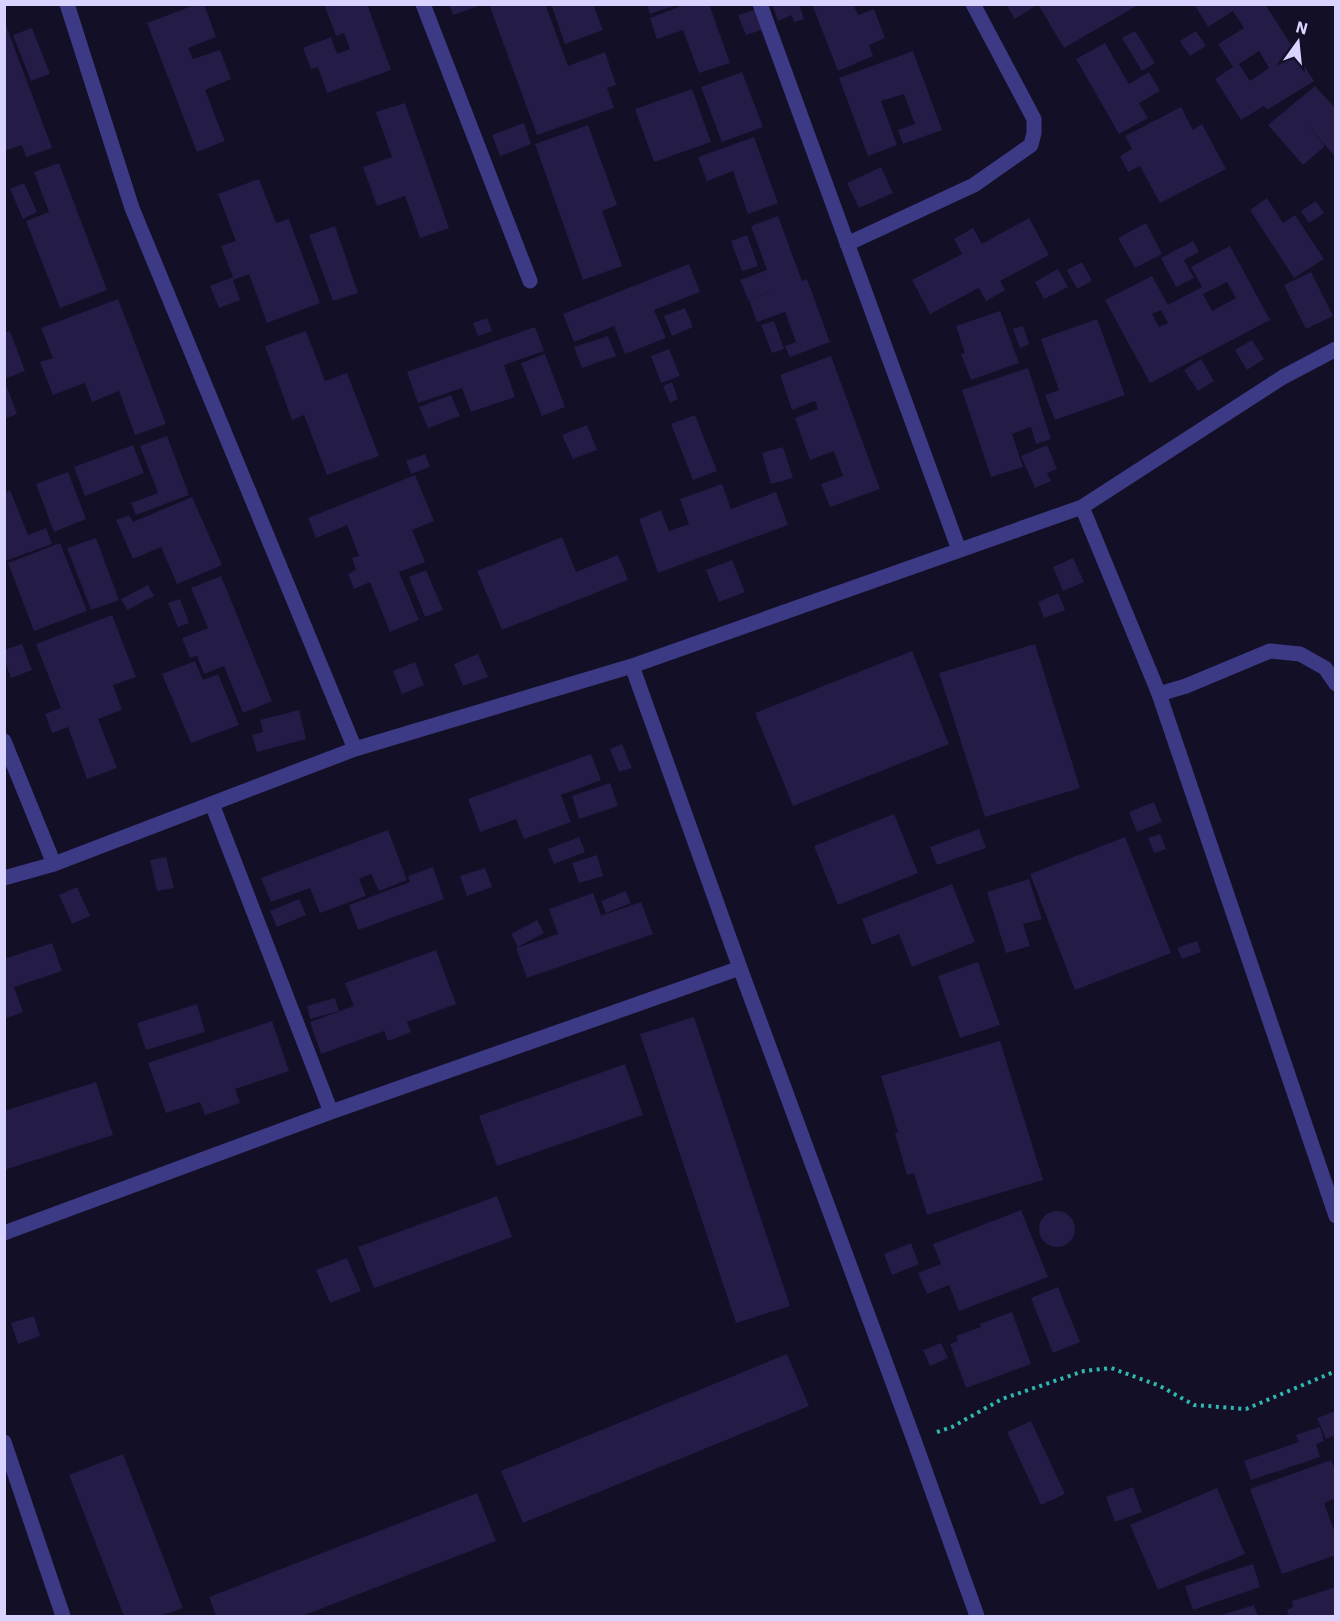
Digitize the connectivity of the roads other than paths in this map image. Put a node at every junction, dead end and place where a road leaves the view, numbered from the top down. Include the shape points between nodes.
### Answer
1 (67, 4) edge
2 (423, 4) edge
3 (760, 4) edge
4 (973, 4) edge
5 (848, 244) junction
6 (530, 281) dead end
7 (1335, 349) edge
8 (1082, 507) junction
9 (959, 550) junction
10 (632, 666) junction
11 (1335, 684) edge
12 (1159, 694) junction
13 (4, 741) edge
14 (355, 749) junction
15 (212, 804) junction
16 (54, 864) junction
17 (4, 878) edge
18 (740, 968) junction
19 (331, 1112) junction
20 (1335, 1216) edge
21 (4, 1233) edge
22 (4, 1442) edge
23 (63, 1617) edge
24 (977, 1617) edge

1 - 14 street via 132,208
2 - 6 street
3 - 5 street
4 - 5 street via 1034,119 1031,145 974,185
5 - 9 street
7 - 8 street via 1283,377
8 - 9 street
8 - 12 street
9 - 10 street
10 - 14 street
10 - 18 street
11 - 12 street via 1325,668 1300,654 1270,651
12 - 20 street
13 - 16 street
14 - 15 street
15 - 16 street
15 - 19 street
16 - 17 street
18 - 19 street
18 - 24 street
19 - 21 street
22 - 23 street

